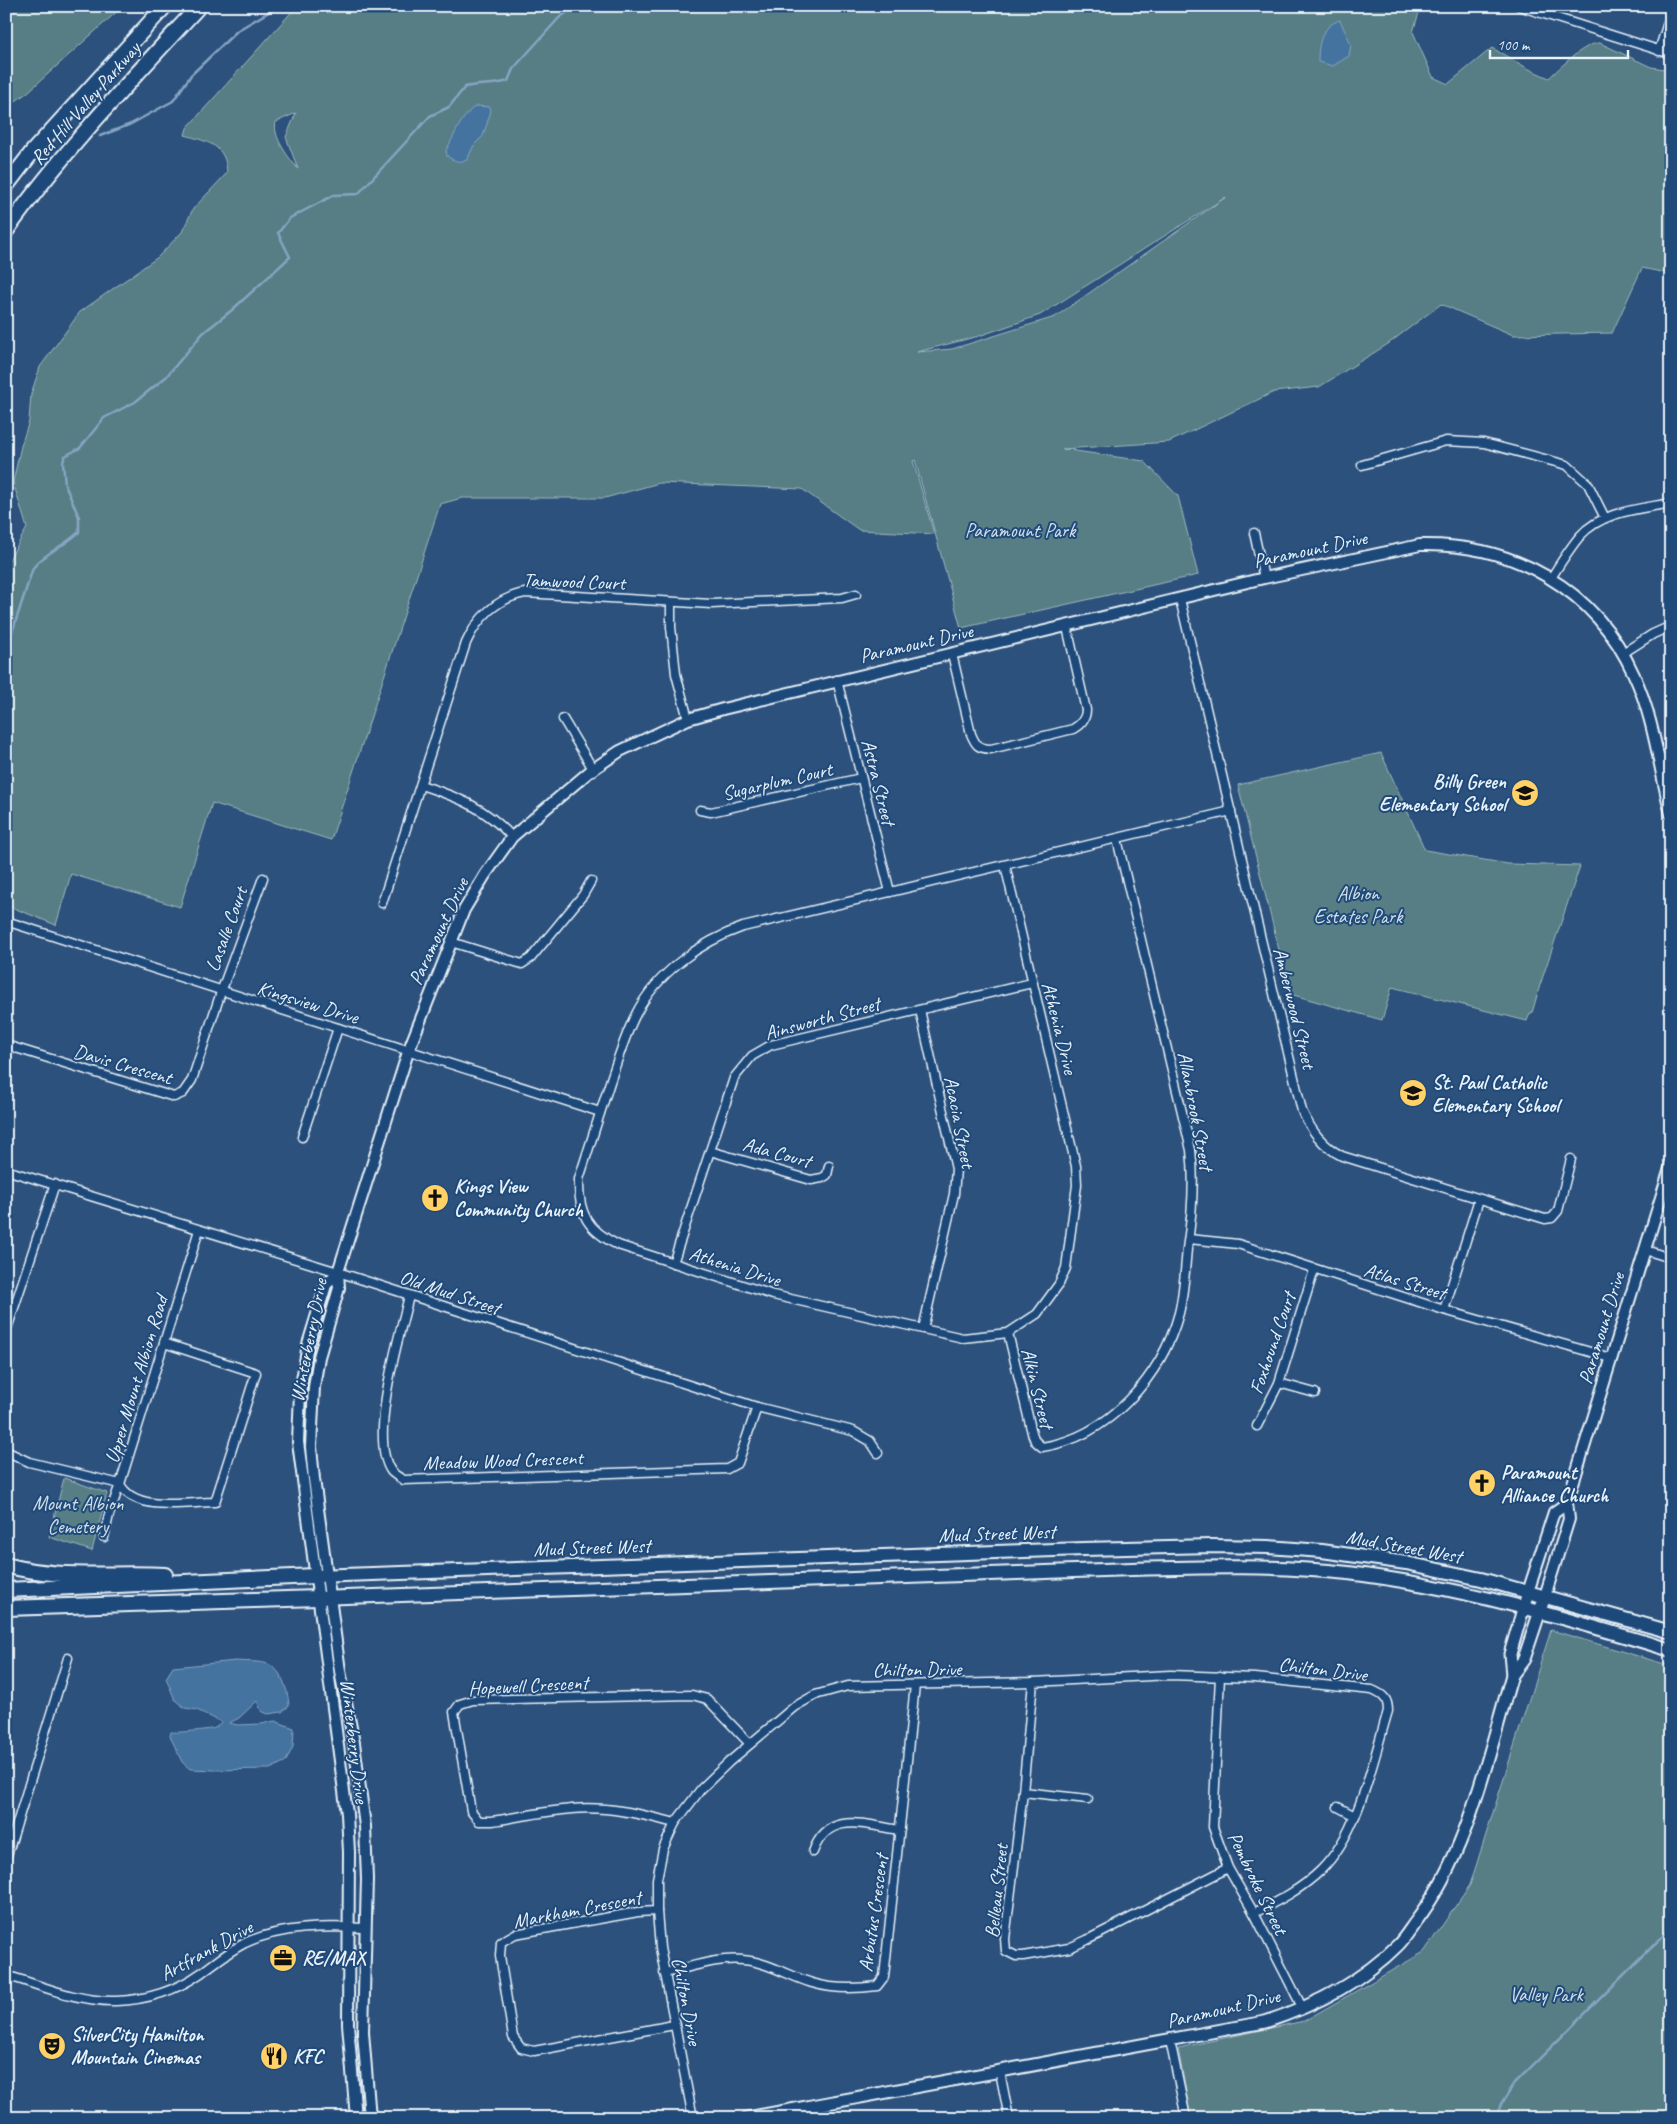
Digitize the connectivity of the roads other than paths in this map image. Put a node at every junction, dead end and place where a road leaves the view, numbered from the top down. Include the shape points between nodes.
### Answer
1 (165, 6) edge
2 (199, 6) edge
3 (1519, 6) edge
4 (1671, 13) edge
5 (1659, 51) junction
6 (1671, 54) edge
7 (6, 186) edge
8 (6, 230) edge
9 (1362, 465) dead end
10 (1671, 503) edge
11 (1605, 518) junction
12 (1254, 533) dead end
13 (1264, 578) junction
14 (1551, 578) junction
15 (856, 594) dead end
16 (1180, 599) junction
17 (671, 602) junction
18 (1671, 626) edge
19 (1067, 627) junction
20 (1623, 653) junction
21 (952, 654) junction
22 (837, 680) junction
23 (563, 719) dead end
24 (688, 719) junction
25 (1671, 758) edge
26 (1659, 761) junction
27 (593, 769) junction
28 (861, 778) junction
29 (421, 785) junction
30 (700, 810) dead end
31 (1230, 812) junction
32 (1671, 814) edge
33 (512, 837) junction
34 (1117, 839) junction
35 (1005, 865) junction
36 (262, 878) dead end
37 (591, 881) dead end
38 (890, 892) junction
39 (382, 904) dead end
40 (6, 921) edge
41 (451, 942) junction
42 (1032, 983) junction
43 (221, 992) junction
44 (920, 1010) junction
45 (338, 1028) junction
46 (6, 1045) edge
47 (409, 1049) junction
48 (600, 1112) junction
49 (302, 1137) dead end
50 (710, 1151) junction
51 (1571, 1159) dead end
52 (1671, 1165) edge
53 (829, 1166) dead end
54 (6, 1170) edge
55 (55, 1184) junction
56 (1479, 1199) junction
57 (199, 1230) junction
58 (1188, 1239) junction
59 (1645, 1250) junction
60 (1671, 1258) edge
61 (673, 1263) junction
62 (1314, 1270) junction
63 (338, 1272) junction
64 (409, 1296) junction
65 (1444, 1310) junction
66 (923, 1329) junction
67 (6, 1332) edge
68 (1008, 1333) junction
69 (164, 1343) junction
70 (1611, 1358) junction
71 (1279, 1383) junction
72 (1315, 1393) dead end
73 (757, 1407) junction
74 (1257, 1426) dead end
75 (1042, 1448) joint
76 (6, 1451) edge
77 (878, 1453) dead end
78 (120, 1484) junction
79 (1567, 1503) junction
80 (104, 1537) dead end
81 (6, 1565) edge
82 (321, 1576) junction
83 (241, 1580) junction
84 (6, 1590) edge
85 (1528, 1592) junction
86 (1545, 1596) junction
87 (324, 1598) junction
88 (6, 1608) edge
89 (1523, 1608) junction
90 (1540, 1611) junction
91 (1671, 1632) edge
92 (1671, 1650) edge
93 (68, 1658) dead end
94 (1220, 1676) junction
95 (1512, 1676) junction
96 (1033, 1682) junction
97 (916, 1685) junction
98 (750, 1744) junction
99 (1023, 1792) junction
100 (1088, 1799) dead end
101 (1338, 1807) dead end
102 (1355, 1816) junction
103 (675, 1823) junction
104 (900, 1830) junction
105 (813, 1852) dead end
106 (6, 1859) edge
107 (1228, 1868) junction
108 (657, 1911) junction
109 (1254, 1913) junction
110 (349, 1927) junction
111 (364, 1928) junction
112 (664, 1973) junction
113 (6, 1975) edge
114 (1302, 2007) junction
115 (674, 2025) junction
116 (1170, 2040) junction
117 (1000, 2072) junction
118 (356, 2118) edge
119 (370, 2118) edge
120 (693, 2118) edge
121 (747, 2118) edge
122 (1009, 2118) edge
123 (1186, 2118) edge

1 - 7 highway, Red Hill Valley Parkway via 33,151
2 - 8 highway, Red Hill Valley Parkway via 84,132
3 - 5 street
4 - 5 street
5 - 6 street
9 - 11 street via 1446,441 1484,443 1567,465 1588,484
10 - 11 street
11 - 14 street via 1581,535
12 - 13 street
13 - 14 street, Paramount Drive via 1420,545 1446,545 1468,547 1516,560
13 - 16 street, Paramount Drive
14 - 20 street, Paramount Drive via 1595,615
15 - 17 street, Tamwood Court via 842,598 711,604
16 - 19 street, Paramount Drive
16 - 31 street, Amberwood Street
17 - 24 street via 676,674
17 - 29 street, Tamwood Court via 525,593 496,605 478,621 466,643
18 - 20 street
19 - 21 street, Paramount Drive
19 - 21 street via 1086,715 1073,729 1000,746 976,746
20 - 26 street, Paramount Drive via 1642,698
21 - 22 street, Paramount Drive
22 - 24 street, Paramount Drive
22 - 28 street, Astra Street
23 - 27 street
24 - 27 street, Paramount Drive via 620,750
25 - 26 street
26 - 32 street, Paramount Drive
27 - 33 street, Paramount Drive
28 - 30 street, Sugarplum Court via 711,812
28 - 38 street, Astra Street
29 - 33 street via 463,799
29 - 39 street, Tamwood Court
31 - 34 street, Athenia Drive
31 - 56 street, Amberwood Street via 1302,1111 1308,1123 1320,1140 1342,1156
33 - 41 street, Paramount Drive via 464,910
34 - 35 street, Athenia Drive
34 - 58 street, Allanbrook Street via 1191,1150 1194,1182
35 - 38 street, Athenia Drive
35 - 42 street, Athenia Drive
36 - 43 street, Lasalle Court
37 - 41 street via 531,958 522,964
38 - 48 street, Athenia Drive via 742,927 690,954 652,991 636,1013
40 - 43 street, Kingsview Drive
41 - 47 street, Paramount Drive
42 - 44 street, Ainsworth Street
42 - 68 street, Athenia Drive via 1076,1166 1077,1185 1066,1268 1059,1284 1037,1314
43 - 45 street, Kingsview Drive
43 - 46 street, Davis Crescent via 192,1080 184,1093 174,1097
44 - 50 street, Ainsworth Street via 771,1045 752,1056 734,1078
44 - 66 street, Acacia Street via 956,1169 954,1194
45 - 47 street, Kingsview Drive
45 - 49 street
47 - 48 street, Kingsview Drive
47 - 63 street, Paramount Drive
48 - 61 street, Athenia Drive via 579,1179 578,1198 584,1215 603,1238
50 - 53 street, Ada Court via 811,1180 827,1175
50 - 61 street, Ainsworth Street
51 - 56 street, Amberwood Street via 1558,1211 1552,1218 1545,1219
52 - 59 street, Paramount Drive
54 - 55 street, Old Mud Street
55 - 57 street, Old Mud Street
55 - 67 street
56 - 65 street
57 - 63 street, Old Mud Street
57 - 69 street, Upper Mount Albion Road
58 - 62 street, Atlas Street via 1238,1244
58 - 75 street, Allanbrook Street via 1179,1312 1166,1348 1153,1370 1135,1394 1093,1430
59 - 60 street
59 - 70 street, Paramount Drive
61 - 66 street, Athenia Drive via 773,1295
62 - 65 street, Atlas Street
62 - 71 street, Foxhound Court
63 - 64 street, Old Mud Street
63 - 82 street, Winterberry Drive via 326,1285 308,1344 298,1417 301,1473
64 - 73 street, Old Mud Street
64 - 73 street, Meadow Wood Crescent via 388,1380 383,1426 385,1458 391,1472 403,1480 727,1469 738,1462
65 - 70 street, Atlas Street
66 - 68 street, Athenia Drive via 963,1338
68 - 75 street, Alkin Street via 1032,1433
69 - 78 street, Upper Mount Albion Road
69 - 78 street via 256,1373 215,1502 148,1504 134,1498
70 - 79 street, Paramount Drive
71 - 72 street
71 - 74 street, Foxhound Court
73 - 77 street, Old Mud Street via 853,1431 870,1441
76 - 78 street via 29,1462
78 - 80 street, Upper Mount Albion Road
79 - 85 street, Paramount Drive via 1554,1512
79 - 86 street, Paramount Drive via 1569,1518
81 - 83 highway via 32,1572 61,1574 153,1574
82 - 83 highway
82 - 85 main road, Mud Street West via 1212,1546 1322,1552 1406,1562
82 - 87 street, Winterberry Drive
83 - 84 highway
85 - 86 main road, Mud Street West
85 - 89 main road, Paramount Drive
86 - 90 main road, Paramount Drive
86 - 91 main road, Mud Street West
87 - 88 highway
87 - 89 main road, Mud Street West via 1215,1567 1346,1573 1447,1589
87 - 110 street, Winterberry Drive via 347,1814
87 - 111 street, Winterberry Drive via 354,1743 367,1879
89 - 90 main road, Mud Street West
89 - 95 main road, Paramount Drive via 1510,1654
90 - 92 main road, Mud Street West
90 - 95 main road, Paramount Drive via 1524,1660
93 - 106 street
94 - 96 street, Chilton Drive via 1170,1675
94 - 102 street, Chilton Drive via 1372,1690 1383,1695 1388,1702 1388,1711
94 - 107 street, Pembroke Street via 1213,1827
95 - 114 main road, Paramount Drive via 1469,1817 1438,1890 1399,1944 1358,1979
96 - 97 street, Chilton Drive
96 - 99 street, Belleau Street
97 - 98 street, Chilton Drive via 848,1686 815,1695 794,1707
97 - 104 street, Arbutus Crescent
98 - 103 street, Chilton Drive via 701,1789
98 - 103 street, Hopewell Crescent via 707,1699 692,1695 473,1700 460,1704 454,1712 471,1811 479,1821 572,1809 630,1812
99 - 100 street
99 - 107 street, Belleau Street via 1005,1939 1006,1951 1016,1956 1069,1948
101 - 102 street
102 - 109 street, Chilton Drive via 1339,1848 1322,1870 1294,1892
103 - 108 street, Chilton Drive via 663,1849 657,1880
104 - 105 street via 846,1823 830,1827 818,1838
104 - 112 street, Arbutus Crescent via 884,1977 877,1986 852,1988 814,1984 742,1959
107 - 109 street, Pembroke Street
108 - 112 street, Chilton Drive
108 - 115 street, Markham Crescent via 515,1934 500,1942 500,1956 513,2037 521,2048 534,2051
109 - 114 street, Pembroke Street
110 - 111 street, Artfrank Drive
110 - 113 street, Artfrank Drive via 294,1930 264,1936 236,1948 182,1984 138,1999 103,2001 80,1998
110 - 118 street, Winterberry Drive via 348,2024
111 - 119 street, Winterberry Drive via 363,2041
112 - 115 street, Chilton Drive
114 - 116 main road, Paramount Drive via 1265,2022
115 - 120 street, Chilton Drive
116 - 117 main road, Paramount Drive
116 - 123 street
117 - 121 main road, Paramount Drive
117 - 122 street

